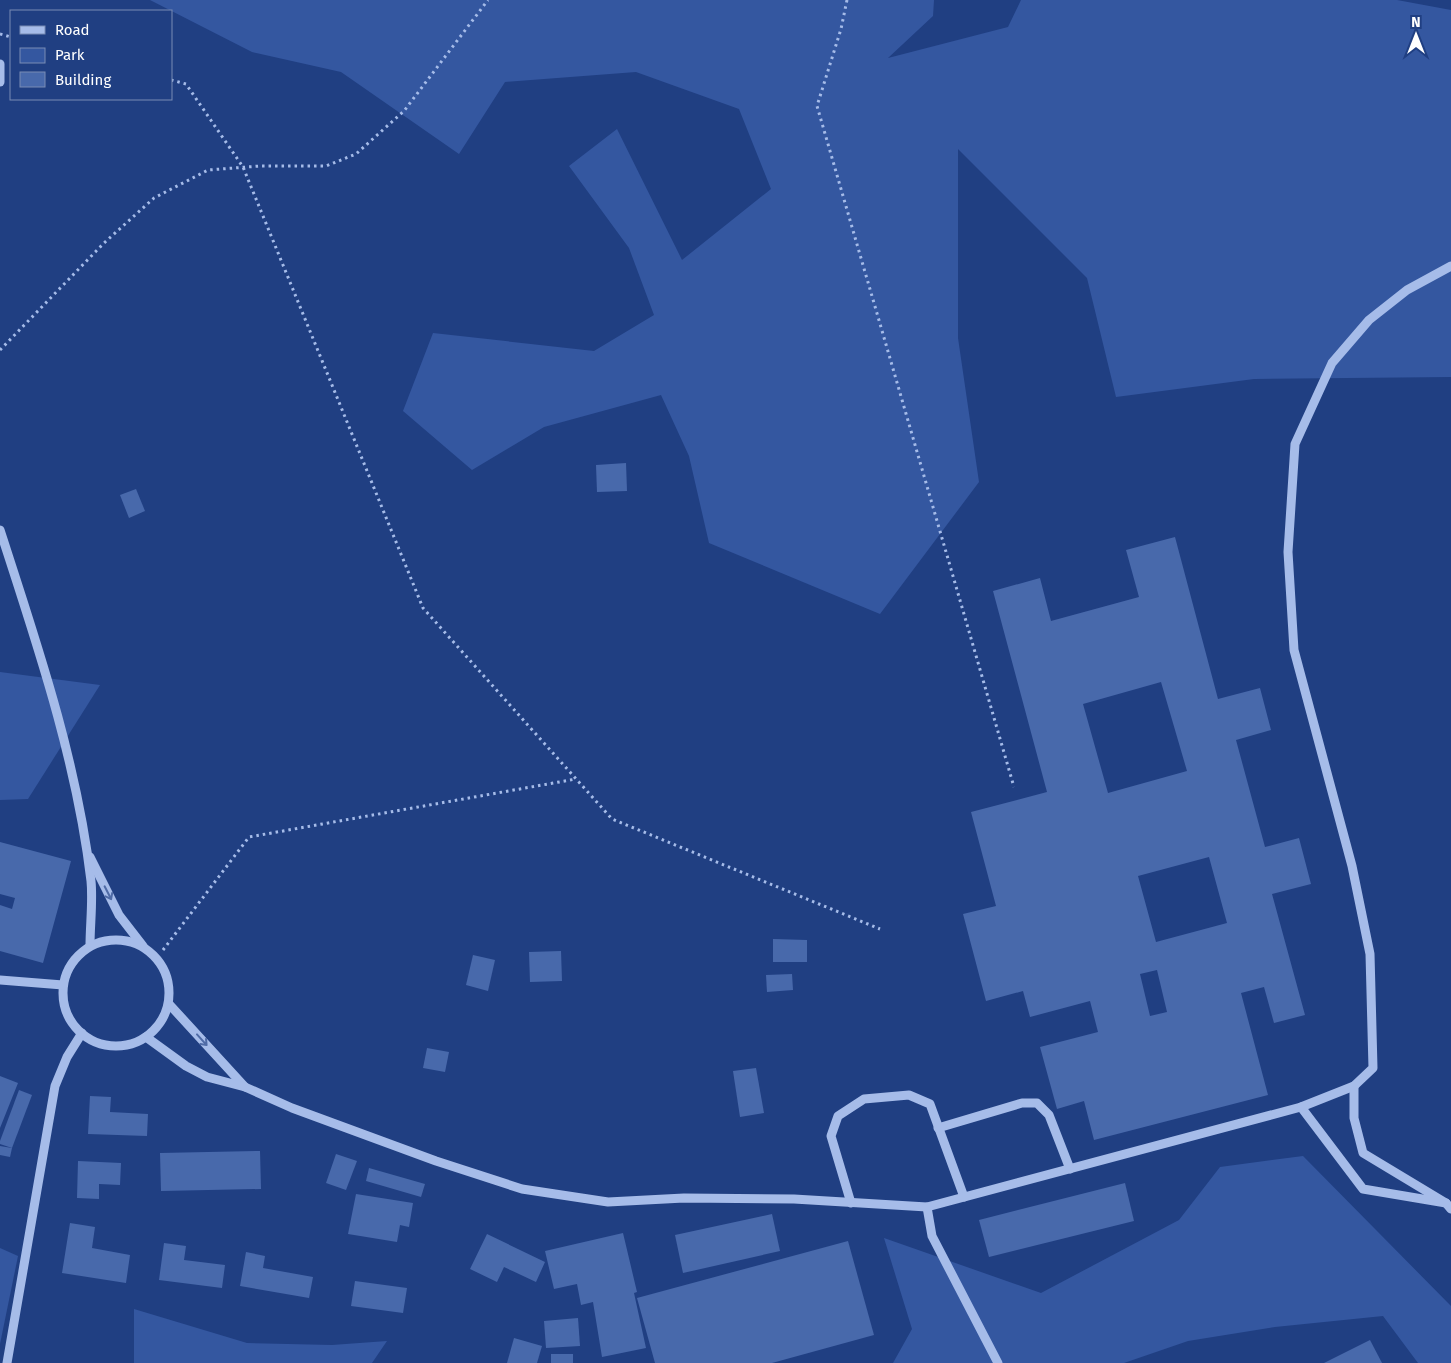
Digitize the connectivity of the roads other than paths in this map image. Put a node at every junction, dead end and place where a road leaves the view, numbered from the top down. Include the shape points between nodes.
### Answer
1 (0, 64) edge
2 (0, 82) edge
3 (1451, 266) edge
4 (0, 530) edge
5 (86, 850) junction
6 (90, 946) junction
7 (143, 946) junction
8 (0, 980) edge
9 (63, 985) junction
10 (169, 1004) junction
11 (82, 1033) junction
12 (146, 1037) junction
13 (1354, 1086) junction
14 (245, 1087) junction
15 (1301, 1107) junction
16 (938, 1128) junction
17 (1070, 1169) junction
18 (964, 1197) junction
19 (851, 1204) junction
20 (1449, 1206) edge
21 (927, 1207) junction
22 (7, 1363) edge
23 (998, 1363) edge

1 - 2 street
3 - 13 street via 1407,290 1369,320 1332,363 1295,444 1288,552 1294,650 1352,866 1370,954 1373,1068
4 - 5 street via 70,766
5 - 6 street via 92,884
5 -> 7 street via 119,915
6 - 7 street via 108,940 126,940
6 - 9 street via 68,969
7 - 10 street via 157,958 169,979
8 - 9 street
9 - 11 street via 64,1003 70,1020
10 - 12 street via 165,1017
10 -> 14 street
11 - 12 street via 96,1042 114,1046 131,1044
11 - 22 street via 67,1056 55,1086
12 - 14 street via 207,1077
13 - 15 street
13 - 20 street via 1354,1118 1363,1153
14 - 19 street via 292,1108 522,1189 608,1202 684,1198
15 - 17 street
15 - 20 street via 1363,1190
16 - 17 street via 1022,1103 1037,1103 1049,1115
16 - 18 street
16 - 19 street via 930,1104 909,1095 864,1099 838,1116 831,1136
17 - 18 street
18 - 21 street
19 - 21 street
21 - 23 street via 932,1236

